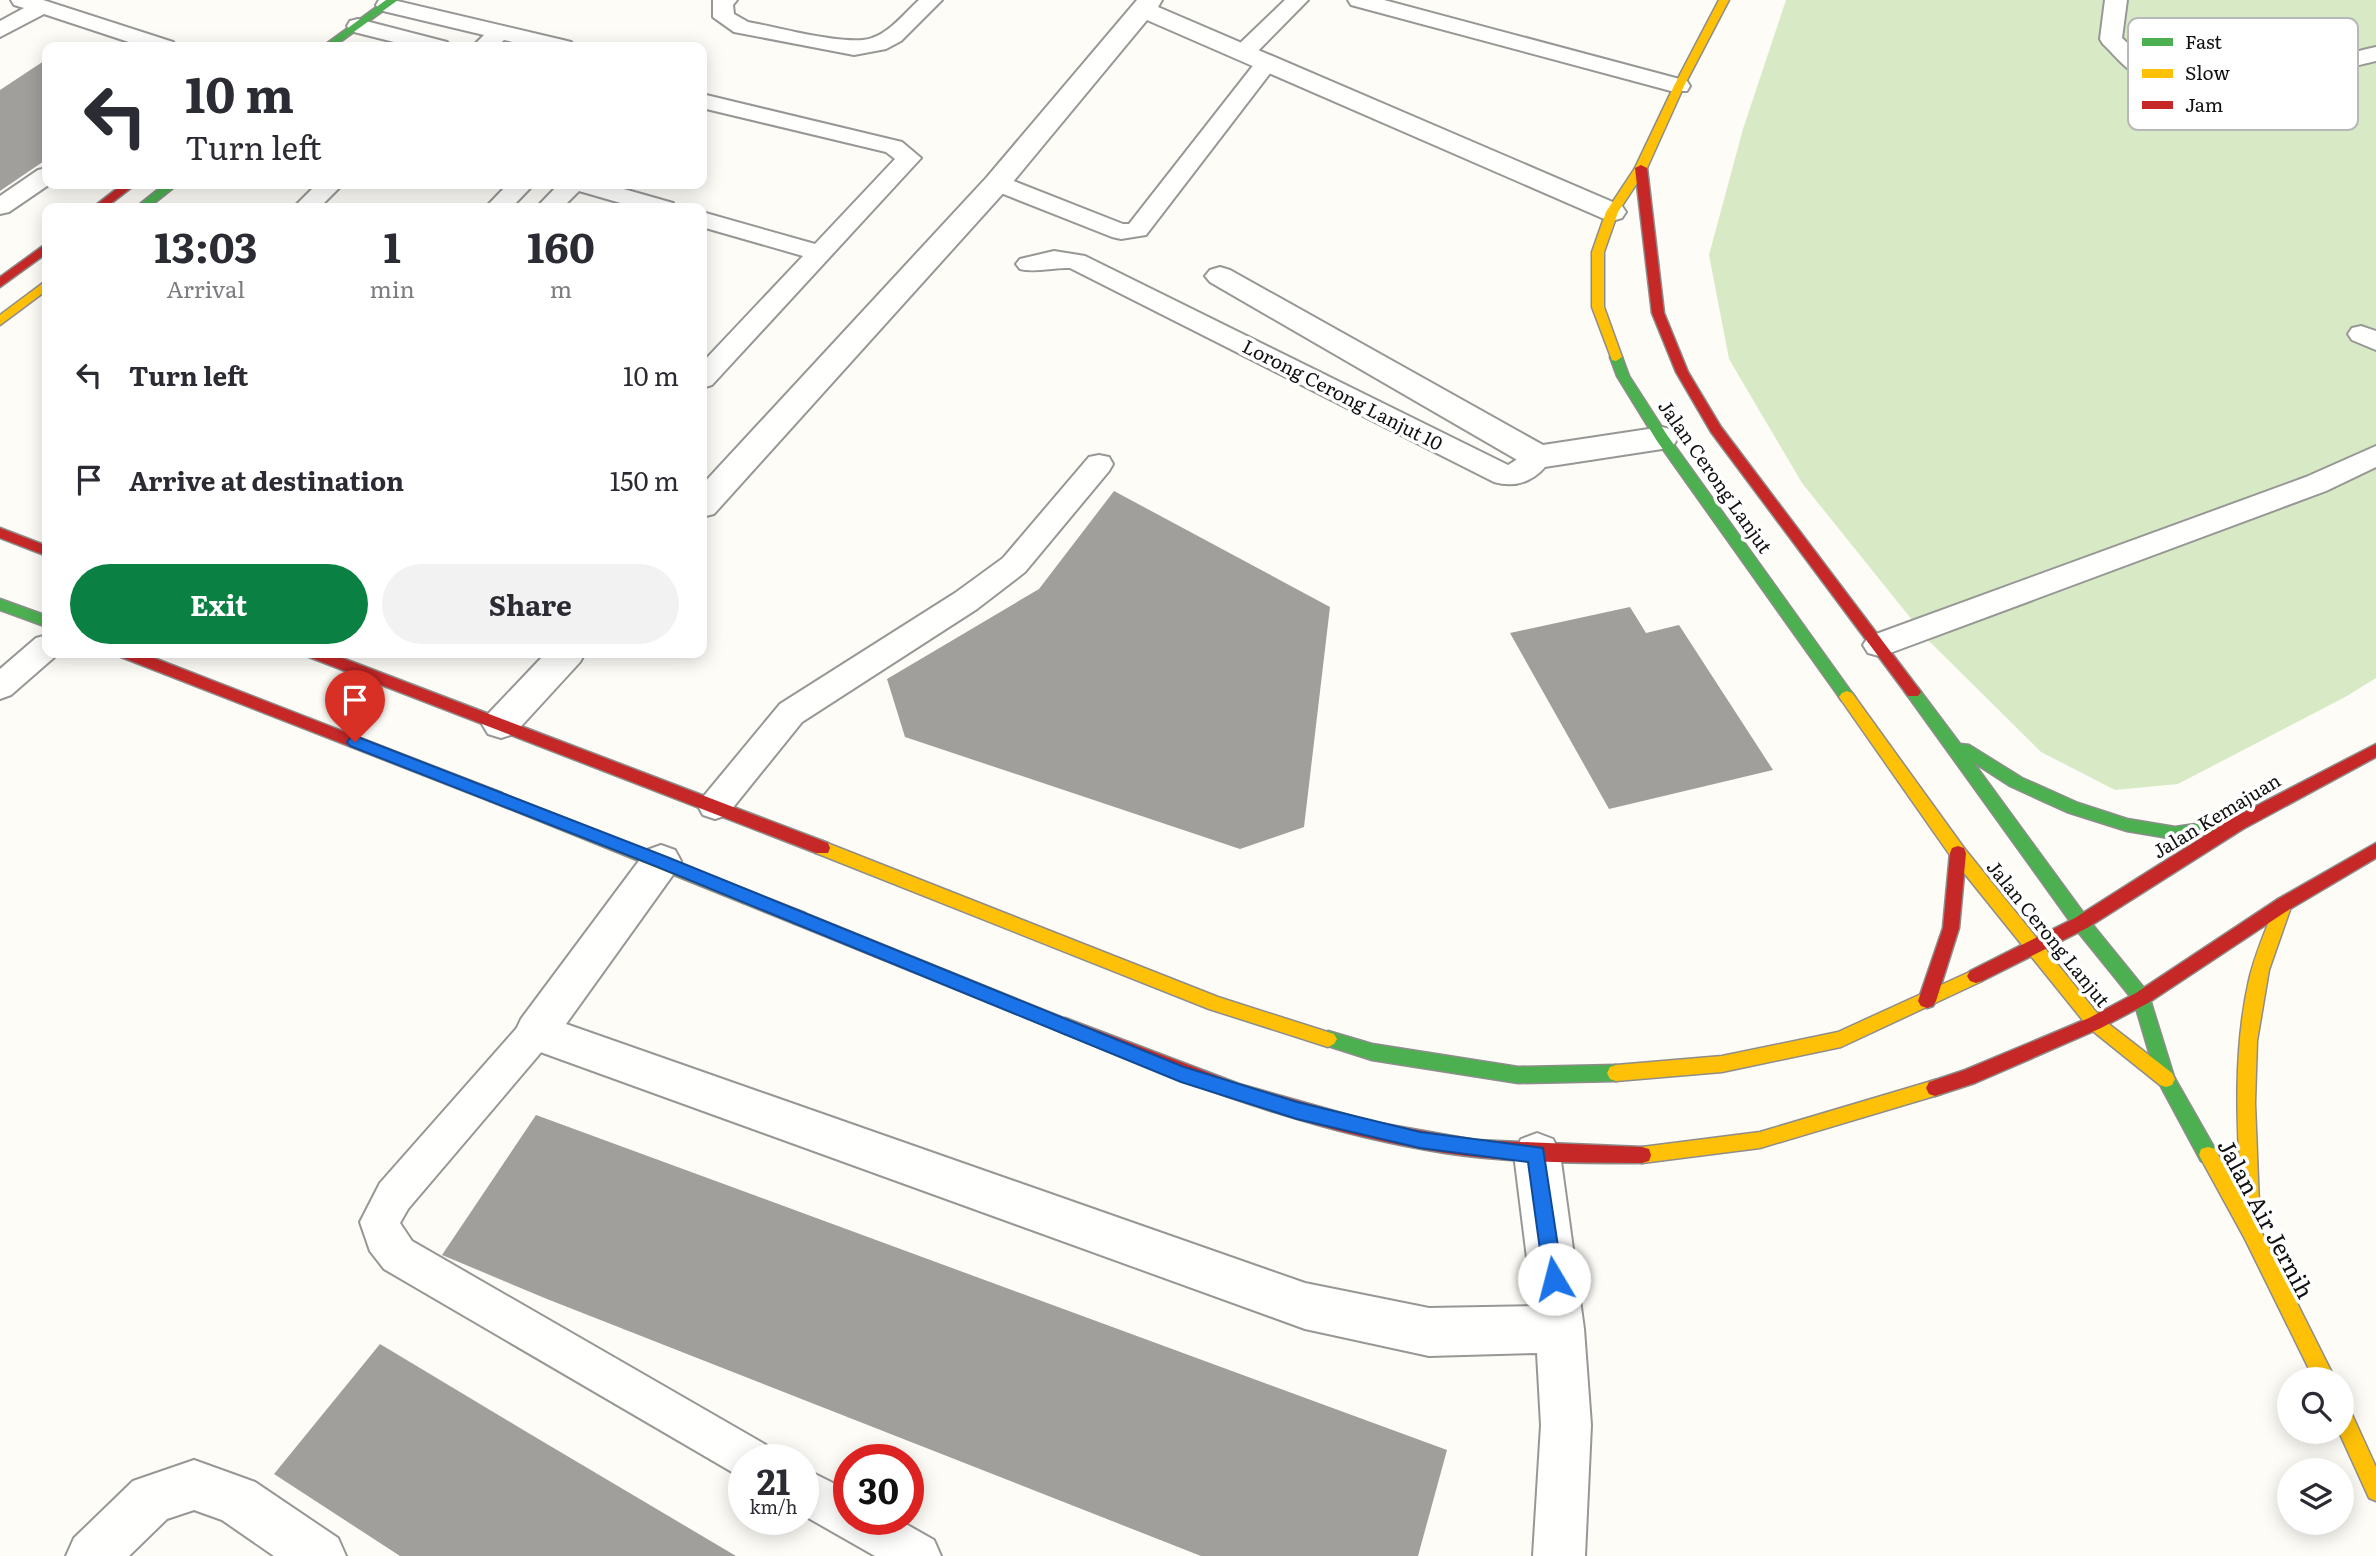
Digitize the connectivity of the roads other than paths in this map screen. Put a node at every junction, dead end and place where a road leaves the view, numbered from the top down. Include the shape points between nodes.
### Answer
1 (726, 0) edge
2 (931, 0) edge
3 (1297, 0) edge
4 (1359, 0) edge
5 (1724, 0) edge
6 (2116, 0) edge
7 (390, 2) edge
8 (32, 3) edge
9 (1146, 5) edge
10 (358, 26) junction
11 (0, 30) edge
12 (500, 32) junction
13 (150, 42) edge
14 (334, 42) edge
15 (420, 42) edge
16 (488, 42) edge
17 (542, 42) edge
18 (2376, 54) edge
19 (1255, 58) junction
20 (2358, 58) edge
21 (2128, 59) edge
22 (1679, 86) junction
23 (707, 102) edge
24 (1641, 168) junction
25 (42, 178) edge
26 (997, 183) junction
27 (123, 189) edge
28 (166, 189) edge
29 (325, 189) edge
30 (517, 189) edge
31 (568, 189) edge
32 (598, 189) edge
33 (104, 203) edge
34 (147, 203) edge
35 (310, 203) edge
36 (502, 203) edge
37 (553, 203) edge
38 (646, 203) edge
39 (0, 207) edge
40 (1612, 212) junction
41 (707, 220) edge
42 (42, 251) edge
43 (820, 253) junction
44 (1029, 264) dead end
45 (1220, 276) dead end
46 (0, 283) edge
47 (42, 288) edge
48 (0, 321) edge
49 (707, 374) edge
50 (1662, 438) junction
51 (2376, 455) edge
52 (1538, 457) junction
53 (1099, 464) dead end
54 (707, 501) edge
55 (0, 533) edge
56 (42, 549) edge
57 (0, 604) edge
58 (42, 620) edge
59 (1879, 645) junction
60 (42, 650) edge
61 (139, 658) edge
62 (327, 658) edge
63 (562, 658) edge
64 (0, 687) edge
65 (501, 724) junction
66 (1945, 737) junction
67 (2376, 750) edge
68 (715, 806) junction
69 (2237, 824) junction
70 (2376, 850) edge
71 (1958, 853) junction
72 (661, 862) junction
73 (2284, 904) junction
74 (2081, 923) junction
75 (2033, 947) junction
76 (2143, 998) junction
77 (1927, 1001) junction
78 (2095, 1023) junction
79 (536, 1032) junction
80 (2166, 1079) junction
81 (1537, 1154) junction
82 (2252, 1233) junction
83 (1560, 1329) junction
84 (2319, 1367) edge
85 (2354, 1442) edge
86 (728, 1447) edge
87 (2376, 1491) edge
88 (882, 1535) edge
89 (92, 1556) edge
90 (320, 1556) edge
91 (918, 1556) edge
92 (1559, 1556) edge

1 - 2 lane via 722,3 724,17 742,27 854,48 893,36
3 - 19 lane
4 - 22 lane
5 - 22 main road, Jalan Cerong Lanjut
6 - 21 lane via 2111,39
7 - 10 main road
7 - 12 lane
8 - 11 lane
8 - 13 lane
9 - 19 street
9 - 26 street
10 - 14 main road
10 - 15 lane
12 - 16 lane
12 - 17 lane
18 - 20 lane
19 - 26 lane via 1137,230 1121,232
19 - 40 street
22 - 24 main road, Jalan Cerong Lanjut
23 - 43 lane via 894,147 909,158
24 - 40 main road, Jalan Cerong Lanjut
24 - 59 main road, Jalan Cerong Lanjut via 1658,313 1682,372 1716,429
25 - 39 lane
26 - 54 street
27 - 33 main road
28 - 34 main road
29 - 35 lane
30 - 36 lane
31 - 37 lane
32 - 38 lane
40 - 50 main road, Jalan Cerong Lanjut via 1598,252 1598,307 1623,376
41 - 43 lane
42 - 46 main road
43 - 49 lane
44 - 52 lane, Lorong Cerong Lanjut 10 via 1076,261 1504,475 1517,475
45 - 52 street
47 - 48 main road
50 - 52 street, Lorong Cerong Lanjut 10
50 - 71 main road, Jalan Cerong Lanjut
51 - 59 lane via 2316,484
53 - 68 lane via 1014,565 791,713
55 - 56 main road
57 - 58 main road
59 - 66 main road, Jalan Cerong Lanjut
60 - 64 lane
61 - 72 main road
62 - 65 main road, Jalan Kemajuan
63 - 65 street
65 - 68 main road, Jalan Kemajuan
66 - 69 main road via 2016,782 2073,808 2127,825 2175,833
66 - 74 main road, Jalan Cerong Lanjut
67 - 69 main road, Jalan Kemajuan
68 - 77 main road, Jalan Kemajuan via 1215,1003 1372,1052 1518,1075 1722,1065 1841,1039
69 - 74 main road, Jalan Kemajuan
70 - 73 main road
71 - 75 main road, Jalan Cerong Lanjut
71 - 77 main road via 1951,928
72 - 79 street
72 - 81 main road via 1181,1074 1297,1111 1420,1140
73 - 76 main road
73 - 82 main road via 2258,982 2250,1040
74 - 75 main road, Jalan Kemajuan
74 - 76 main road, Jalan Cerong Lanjut
75 - 77 main road, Jalan Kemajuan
75 - 78 main road, Jalan Cerong Lanjut
76 - 78 main road
76 - 80 main road, Jalan Cerong Lanjut
78 - 80 main road, Jalan Cerong Lanjut
78 - 81 main road via 1969,1077 1760,1140 1653,1155
79 - 83 street via 1305,1306 1429,1332
79 - 86 lane via 394,1196 380,1222 384,1238 398,1255
80 - 82 main road, Jalan Air Jernih
81 - 83 street
82 - 84 main road, Jalan Air Jernih
83 - 92 street via 1566,1425
85 - 87 main road
88 - 91 lane
89 - 90 street via 151,1499 194,1485 237,1500

